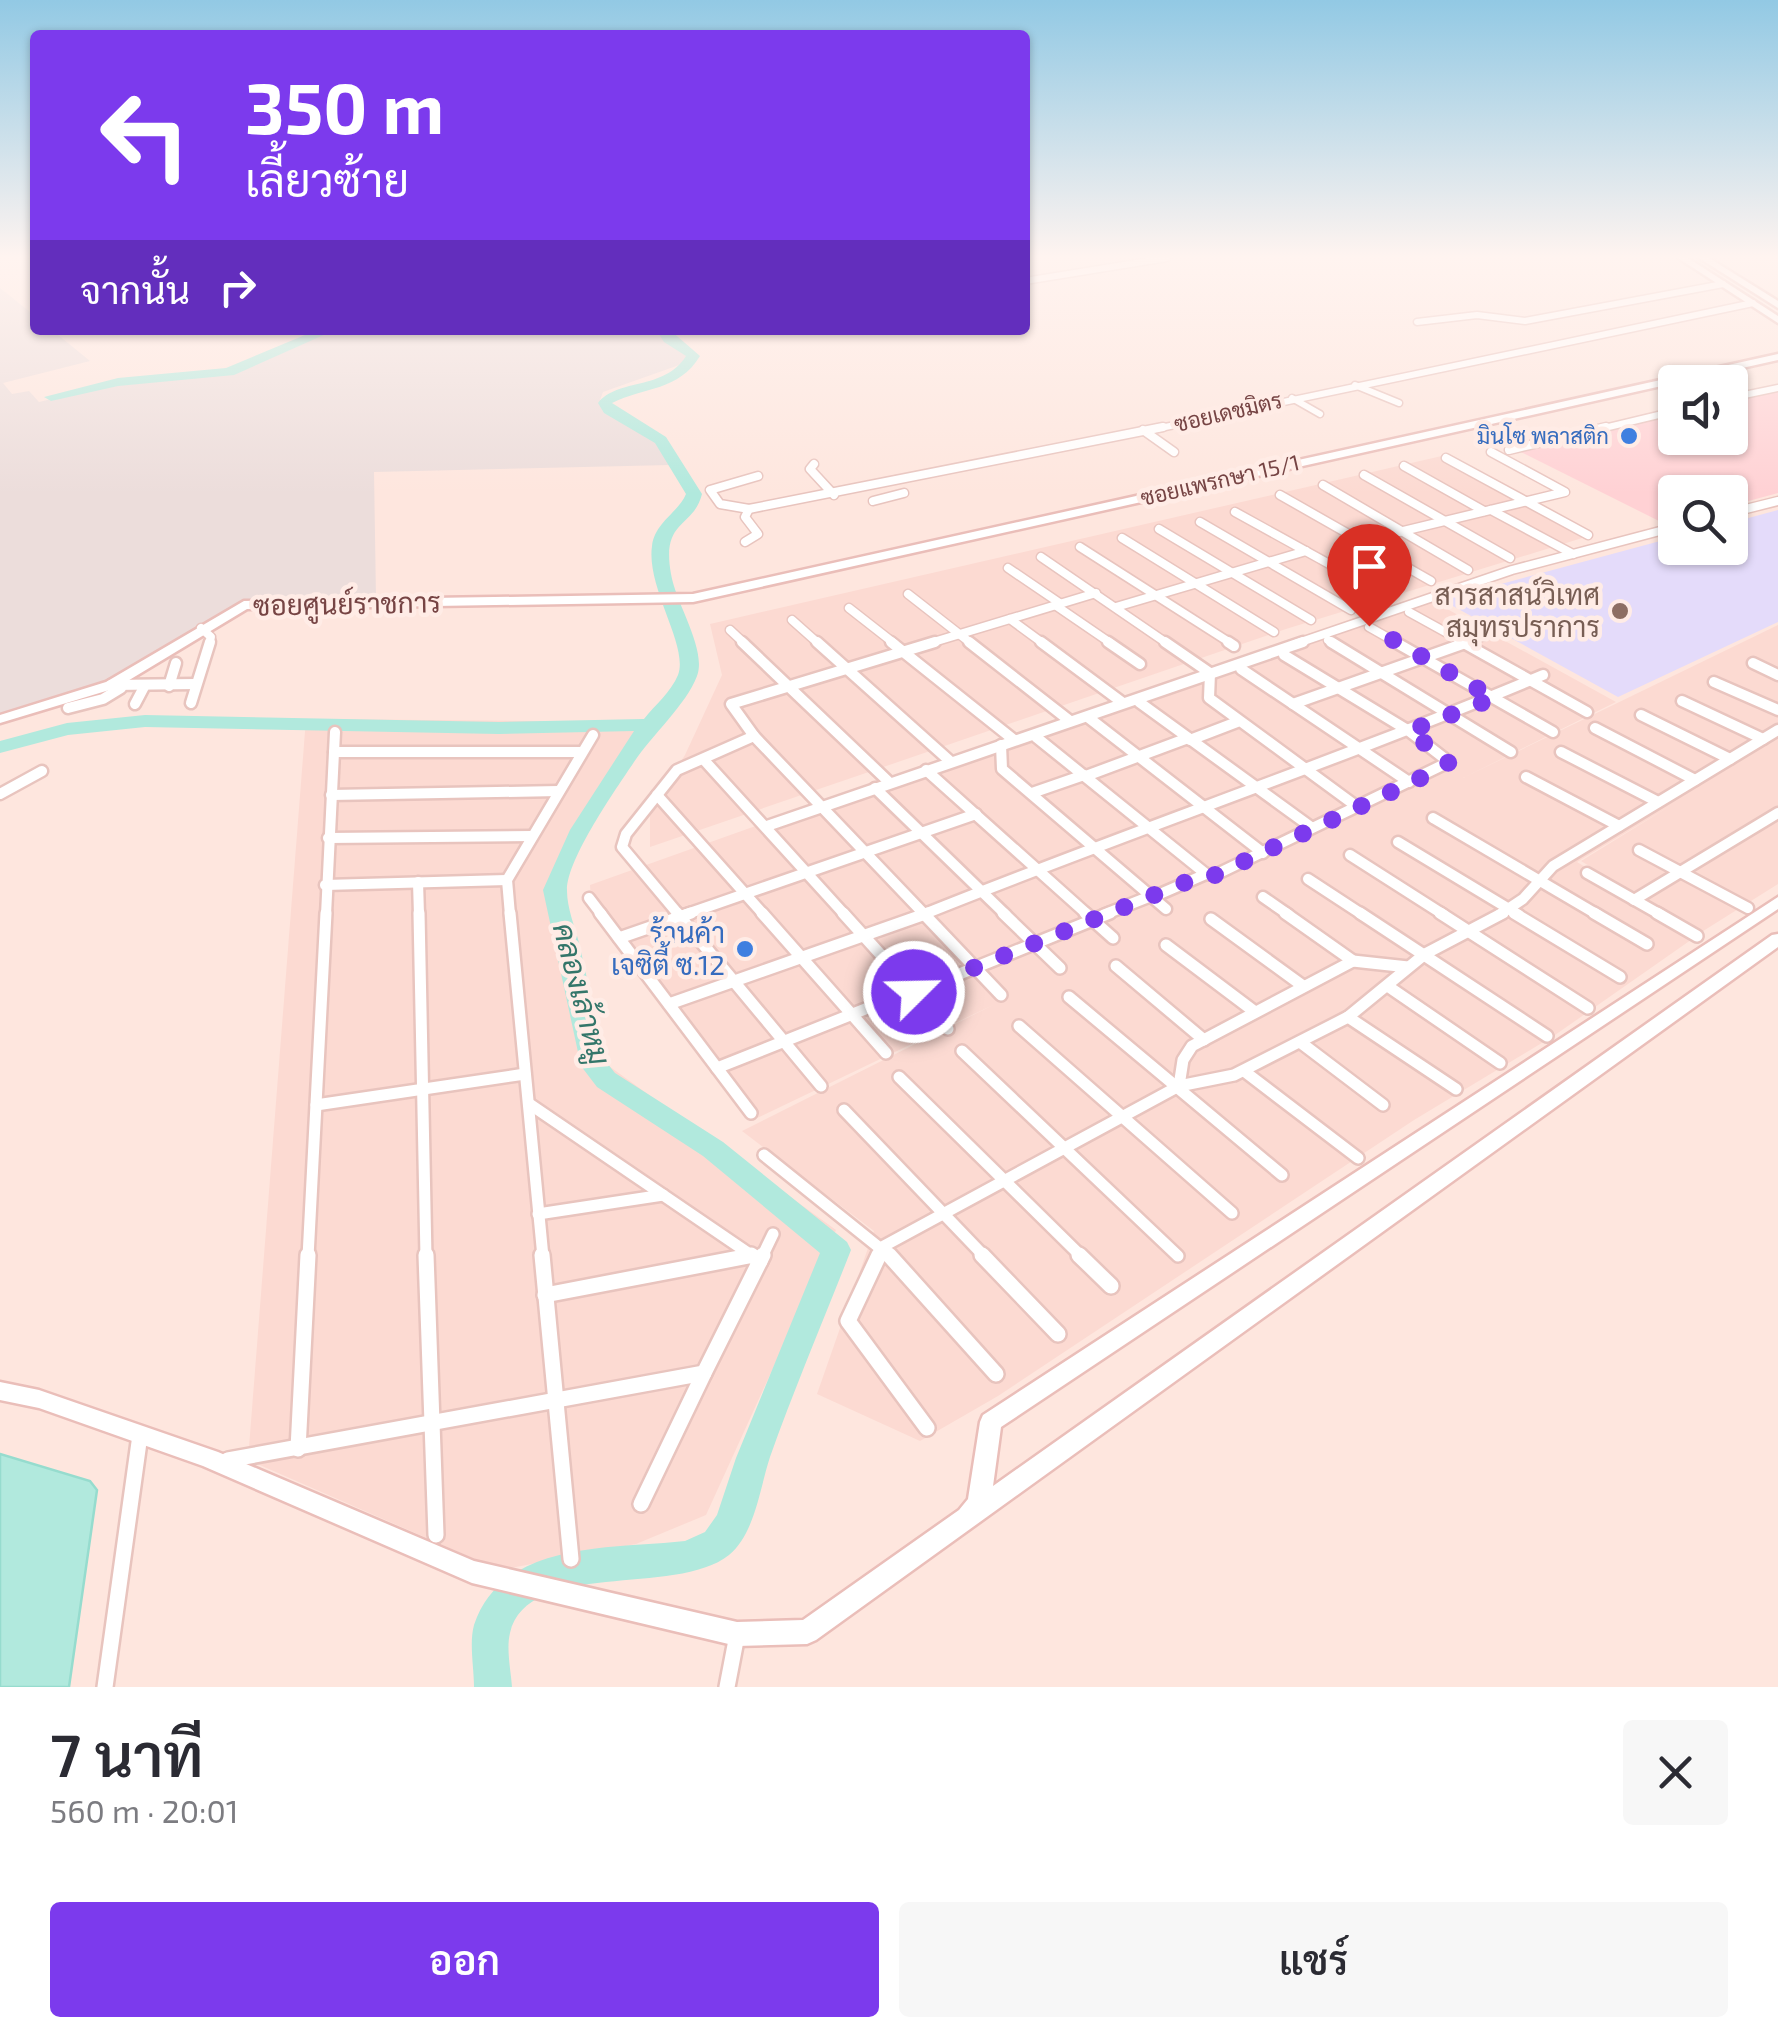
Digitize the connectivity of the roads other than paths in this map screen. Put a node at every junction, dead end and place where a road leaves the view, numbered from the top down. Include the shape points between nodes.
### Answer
1 (1587, 337) edge
2 (1778, 358) edge
3 (1354, 384) junction
4 (1778, 388) edge
5 (1748, 394) edge
6 (1292, 398) junction
7 (1399, 402) dead end
8 (1320, 414) dead end
9 (1658, 415) edge
10 (1143, 430) junction
11 (1509, 450) dead end
12 (1174, 452) dead end
13 (1491, 452) dead end
14 (1446, 458) dead end
15 (814, 464) dead end
16 (1404, 466) dead end
17 (1364, 475) dead end
18 (758, 476) dead end
19 (911, 480) junction
20 (1324, 486) dead end
21 (834, 495) junction
22 (1280, 495) dead end
23 (1778, 500) edge
24 (1526, 501) junction
25 (873, 502) dead end
26 (1748, 508) edge
27 (749, 509) junction
28 (1487, 510) junction
29 (1235, 512) dead end
30 (1200, 522) dead end
31 (1442, 522) junction
32 (1158, 529) dead end
33 (1401, 531) junction
34 (1658, 532) edge
35 (1588, 535) dead end
36 (1122, 538) dead end
37 (745, 542) dead end
38 (1356, 542) junction
39 (1342, 546) dead end
40 (1080, 547) dead end
41 (1306, 551) junction
42 (1574, 554) junction
43 (1041, 557) dead end
44 (1510, 558) dead end
45 (1270, 562) junction
46 (1008, 568) dead end
47 (1468, 570) dead end
48 (1232, 573) junction
49 (1431, 581) dead end
50 (1195, 584) junction
51 (1096, 593) junction
52 (908, 594) dead end
53 (1155, 596) junction
54 (1389, 597) dead end
55 (662, 600) joint
56 (1058, 604) junction
57 (849, 608) dead end
58 (1116, 608) junction
59 (1351, 610) dead end
60 (1409, 612) dead end
61 (1010, 619) junction
62 (792, 620) dead end
63 (1311, 620) dead end
64 (1369, 626) dead end
65 (200, 628) junction
66 (730, 630) dead end
67 (1274, 632) dead end
68 (958, 634) junction
69 (1487, 635) dead end
70 (1328, 640) dead end
71 (1464, 643) junction
72 (1234, 646) dead end
73 (901, 650) junction
74 (1284, 655) dead end
75 (1422, 657) junction
76 (176, 663) dead end
77 (1140, 664) dead end
78 (1753, 664) dead end
79 (846, 667) junction
80 (1241, 669) dead end
81 (1379, 671) junction
82 (1210, 673) junction
83 (1542, 675) dead end
84 (1778, 675) edge
85 (1530, 680) junction
86 (1714, 682) dead end
87 (196, 684) junction
88 (788, 684) junction
89 (116, 686) junction
90 (169, 686) junction
91 (144, 687) junction
92 (1334, 687) junction
93 (1494, 698) junction
94 (1682, 701) dead end
95 (1139, 702) dead end
96 (192, 703) dead end
97 (1124, 703) junction
98 (135, 704) dead end
99 (1293, 704) junction
100 (68, 708) dead end
101 (1778, 710) edge
102 (1588, 712) dead end
103 (1452, 714) junction
104 (1641, 715) dead end
105 (1089, 718) dead end
106 (0, 719) edge
107 (1070, 721) junction
108 (1237, 722) junction
109 (1595, 728) dead end
110 (1778, 730) edge
111 (1409, 731) junction
112 (335, 732) dead end
113 (1552, 732) dead end
114 (592, 735) dead end
115 (754, 736) junction
116 (1036, 737) dead end
117 (1189, 739) junction
118 (1763, 739) junction
119 (1014, 740) junction
120 (1001, 745) junction
121 (1360, 749) junction
122 (334, 752) junction
123 (582, 752) junction
124 (1511, 752) dead end
125 (1561, 752) dead end
126 (1138, 756) junction
127 (1730, 759) junction
128 (704, 760) junction
129 (951, 762) junction
130 (1306, 768) junction
131 (926, 770) junction
132 (42, 771) dead end
133 (1085, 776) junction
134 (1526, 777) dead end
135 (1695, 780) junction
136 (890, 782) junction
137 (1409, 782) junction
138 (875, 788) junction
139 (1257, 788) junction
140 (559, 791) junction
141 (0, 794) edge
142 (331, 794) junction
143 (1032, 794) junction
144 (658, 795) junction
145 (1658, 802) junction
146 (820, 806) junction
147 (1356, 806) junction
148 (1205, 808) junction
149 (1778, 813) edge
150 (976, 814) junction
151 (1433, 818) dead end
152 (766, 826) junction
153 (1619, 826) junction
154 (1150, 827) junction
155 (1311, 827) junction
156 (923, 833) junction
157 (532, 836) junction
158 (328, 838) junction
159 (1398, 842) dead end
160 (1094, 846) junction
161 (1639, 850) dead end
162 (865, 853) junction
163 (1263, 853) junction
164 (1350, 854) dead end
165 (1040, 869) junction
166 (1682, 872) junction
167 (808, 873) junction
168 (1206, 874) junction
169 (1587, 874) dead end
170 (1308, 879) dead end
171 (507, 880) junction
172 (418, 882) junction
173 (1543, 882) junction
174 (325, 884) junction
175 (983, 890) junction
176 (746, 894) junction
177 (1152, 897) junction
178 (1263, 897) dead end
179 (589, 898) dead end
180 (1634, 900) junction
181 (1778, 902) edge
182 (1748, 908) dead end
183 (1166, 909) dead end
184 (1508, 909) junction
185 (924, 913) junction
186 (681, 917) junction
187 (1093, 919) junction
188 (1211, 919) dead end
189 (1468, 932) junction
190 (1697, 936) dead end
191 (620, 938) junction
192 (866, 938) junction
193 (1113, 938) dead end
194 (1778, 939) edge
195 (1035, 943) junction
196 (1647, 944) dead end
197 (1166, 945) dead end
198 (1424, 958) junction
199 (805, 960) junction
200 (1353, 961) junction
201 (974, 966) junction
202 (1116, 966) dead end
203 (1408, 966) junction
204 (1060, 968) dead end
205 (1620, 977) dead end
206 (738, 982) junction
207 (1304, 986) junction
208 (1389, 987) junction
209 (914, 991) junction
210 (1001, 995) dead end
211 (1069, 997) dead end
212 (669, 1004) junction
213 (1588, 1008) dead end
214 (1255, 1012) junction
215 (852, 1014) junction
216 (1348, 1017) junction
217 (1020, 1026) dead end
218 (948, 1029) dead end
219 (1548, 1036) dead end
220 (1204, 1040) junction
221 (786, 1042) junction
222 (1300, 1042) junction
223 (962, 1051) dead end
224 (886, 1053) dead end
225 (1500, 1062) dead end
226 (717, 1068) junction
227 (1244, 1070) junction
228 (526, 1074) junction
229 (900, 1077) dead end
230 (821, 1086) dead end
231 (1178, 1086) junction
232 (1456, 1088) dead end
233 (421, 1090) junction
234 (316, 1105) junction
235 (1383, 1105) dead end
236 (530, 1106) junction
237 (844, 1110) dead end
238 (750, 1113) dead end
239 (1121, 1116) junction
240 (1065, 1147) junction
241 (764, 1155) dead end
242 (1358, 1158) dead end
243 (1282, 1175) dead end
244 (1004, 1180) junction
245 (663, 1195) junction
246 (1232, 1213) dead end
247 (538, 1214) junction
248 (942, 1214) junction
249 (773, 1234) dead end
250 (882, 1246) junction
251 (1178, 1256) dead end
252 (754, 1258) junction
253 (1111, 1286) dead end
254 (545, 1295) junction
255 (1058, 1334) dead end
256 (704, 1373) junction
257 (996, 1374) dead end
258 (0, 1391) edge
259 (554, 1401) junction
260 (429, 1424) junction
261 (927, 1428) dead end
262 (140, 1436) junction
263 (298, 1450) junction
264 (210, 1458) junction
265 (641, 1504) dead end
266 (436, 1535) dead end
267 (571, 1559) dead end
268 (738, 1634) junction
269 (105, 1687) edge
270 (726, 1687) edge

1 - 3 street, ซอยเดชมิตร
2 - 55 street, ซอยแพรกษา 15/1
3 - 6 street, ซอยเดชมิตร
3 - 7 street
4 - 5 street
6 - 8 street
6 - 10 street, ซอยเดชมิตร
9 - 11 street
10 - 12 street
10 - 19 street, ซอยเดชมิตร
13 - 24 street via 1565,492
14 - 24 street
15 - 21 street via 810,469
16 - 28 street
17 - 31 street
18 - 27 street via 710,490 720,504
19 - 21 street, ซอยเดชมิตร
19 - 25 street via 907,497
20 - 33 street
21 - 27 street, ซอยเดชมิตร
22 - 38 street
23 - 26 street
24 - 28 street
24 - 35 street
27 - 37 street via 745,516 758,534
28 - 31 street
28 - 42 street
29 - 41 street
30 - 45 street
31 - 33 street
31 - 44 street
32 - 48 street
33 - 38 street
33 - 47 street
34 - 42 street
36 - 50 street
38 - 39 street
38 - 49 street
40 - 53 street
41 - 45 street
41 - 54 street
42 - 82 street
43 - 51 street
45 - 48 street
45 - 59 street
46 - 56 street
48 - 50 street
48 - 63 street
50 - 53 street
50 - 67 street
51 - 56 street
51 - 58 street
52 - 68 street
53 - 58 street
53 - 72 street
55 - 65 street, ซอยศูนย์ราชการ via 244,605
56 - 61 street
56 - 77 street
57 - 73 street
58 - 82 street
60 - 71 street
61 - 68 street
61 - 97 street
62 - 79 street
64 - 75 street
65 - 87 street via 211,637
65 - 89 street, ซอยศูนย์ราชการ
66 - 88 street
68 - 73 street
68 - 107 street
69 - 71 street
70 - 81 street
71 - 75 street
71 - 85 street
73 - 79 street
73 - 119 street
74 - 92 street
75 - 81 street
75 - 93 street
76 - 90 street
78 - 84 street
79 - 88 street
79 - 129 street
80 - 99 street
81 - 92 street
81 - 103 street
82 - 97 street
82 - 108 street via 1209,698
83 - 85 street
85 - 93 street
85 - 102 street
86 - 101 street
87 - 90 street
87 - 96 street
88 - 115 street via 731,704
88 - 136 street
89 - 91 street
89 - 100 street via 103,699
89 - 106 street, ซอยศูนย์ราชการ
90 - 91 street
91 - 98 street
92 - 99 street
92 - 111 street
93 - 103 street
93 - 113 street
94 - 118 street
95 - 117 street
97 - 107 street
99 - 121 street
103 - 111 street
103 - 124 street
104 - 127 street
105 - 126 street
107 - 119 street
108 - 117 street
108 - 130 street
109 - 135 street
110 - 118 street
111 - 121 street
111 - 137 street via 1449,762
112 - 122 street
114 - 123 street
115 - 128 street
115 - 146 street
116 - 133 street
117 - 126 street
117 - 139 street
118 - 127 street
119 - 120 street
120 - 129 street
120 - 143 street via 1002,768
121 - 130 street
121 - 137 street
122 - 123 street
122 - 142 street
123 - 140 street
125 - 145 street
126 - 133 street
126 - 148 street
127 - 135 street
128 - 144 street via 677,770
128 - 152 street
129 - 131 street
130 - 139 street
130 - 147 street
131 - 136 street
131 - 150 street
132 - 141 street
133 - 143 street
133 - 154 street
134 - 153 street
135 - 145 street
136 - 138 street
137 - 147 street
138 - 146 street
138 - 156 street
139 - 148 street
139 - 155 street
140 - 142 street
140 - 157 street
142 - 158 street
143 - 160 street
144 - 176 street
144 - 186 street via 622,847
145 - 153 street
146 - 152 street
146 - 162 street
147 - 155 street
148 - 154 street
148 - 163 street
149 - 166 street
150 - 156 street
150 - 165 street
151 - 173 street
152 - 167 street
153 - 173 street via 1552,866
154 - 160 street
154 - 168 street
155 - 163 street
156 - 162 street
156 - 175 street
157 - 158 street
157 - 171 street
158 - 174 street
159 - 184 street
160 - 165 street
160 - 177 street
161 - 166 street
162 - 167 street
162 - 185 street
163 - 168 street
164 - 189 street
165 - 175 street
165 - 187 street
166 - 180 street
166 - 182 street
167 - 176 street
167 - 192 street
168 - 177 street
169 - 180 street
170 - 198 street
171 - 172 street
171 - 228 street
172 - 174 street
172 - 233 street
173 - 184 street
173 - 196 street
174 - 234 street
175 - 185 street
175 - 195 street
176 - 186 street
176 - 199 street
177 - 183 street
177 - 187 street
178 - 200 street
179 - 191 street
180 - 190 street
181 - 268 street via 991,1422 979,1504 801,1626
184 - 189 street
184 - 205 street
185 - 192 street
185 - 201 street
186 - 191 street
186 - 206 street
187 - 193 street
187 - 195 street
188 - 207 street
189 - 198 street
189 - 213 street
191 - 212 street
192 - 199 street
192 - 209 street
194 - 268 street via 807,1632
195 - 201 street
195 - 204 street
197 - 214 street
198 - 203 street
198 - 219 street
199 - 206 street
199 - 215 street
200 - 203 street
200 - 207 street
201 - 209 street
201 - 210 street
202 - 220 street
203 - 208 street
206 - 212 street
206 - 221 street
207 - 214 street
208 - 216 street
208 - 225 street
209 - 215 street
209 - 218 street
211 - 231 street
212 - 226 street
214 - 220 street
215 - 221 street
215 - 224 street
216 - 222 street
216 - 232 street
217 - 239 street
220 - 231 street via 1186,1052
221 - 226 street
221 - 230 street
222 - 227 street
222 - 235 street
223 - 240 street
226 - 238 street
227 - 231 street
227 - 242 street
228 - 233 street
228 - 236 street
229 - 244 street
231 - 239 street
231 - 243 street
233 - 234 street
233 - 260 street
234 - 263 street
236 - 245 street
236 - 247 street
237 - 248 street
239 - 240 street
239 - 246 street
240 - 244 street
240 - 251 street
241 - 250 street
244 - 248 street
244 - 253 street
245 - 247 street
245 - 252 street
247 - 254 street
248 - 250 street
248 - 255 street
249 - 252 street
250 - 257 street
250 - 261 street via 848,1322
252 - 254 street
252 - 256 street
254 - 259 street
256 - 259 street
256 - 265 street
258 - 262 street
259 - 260 street
259 - 267 street
260 - 263 street
260 - 266 street
262 - 264 street
262 - 269 street
263 - 264 street via 244,1460
264 - 268 street via 487,1575
268 - 270 street

